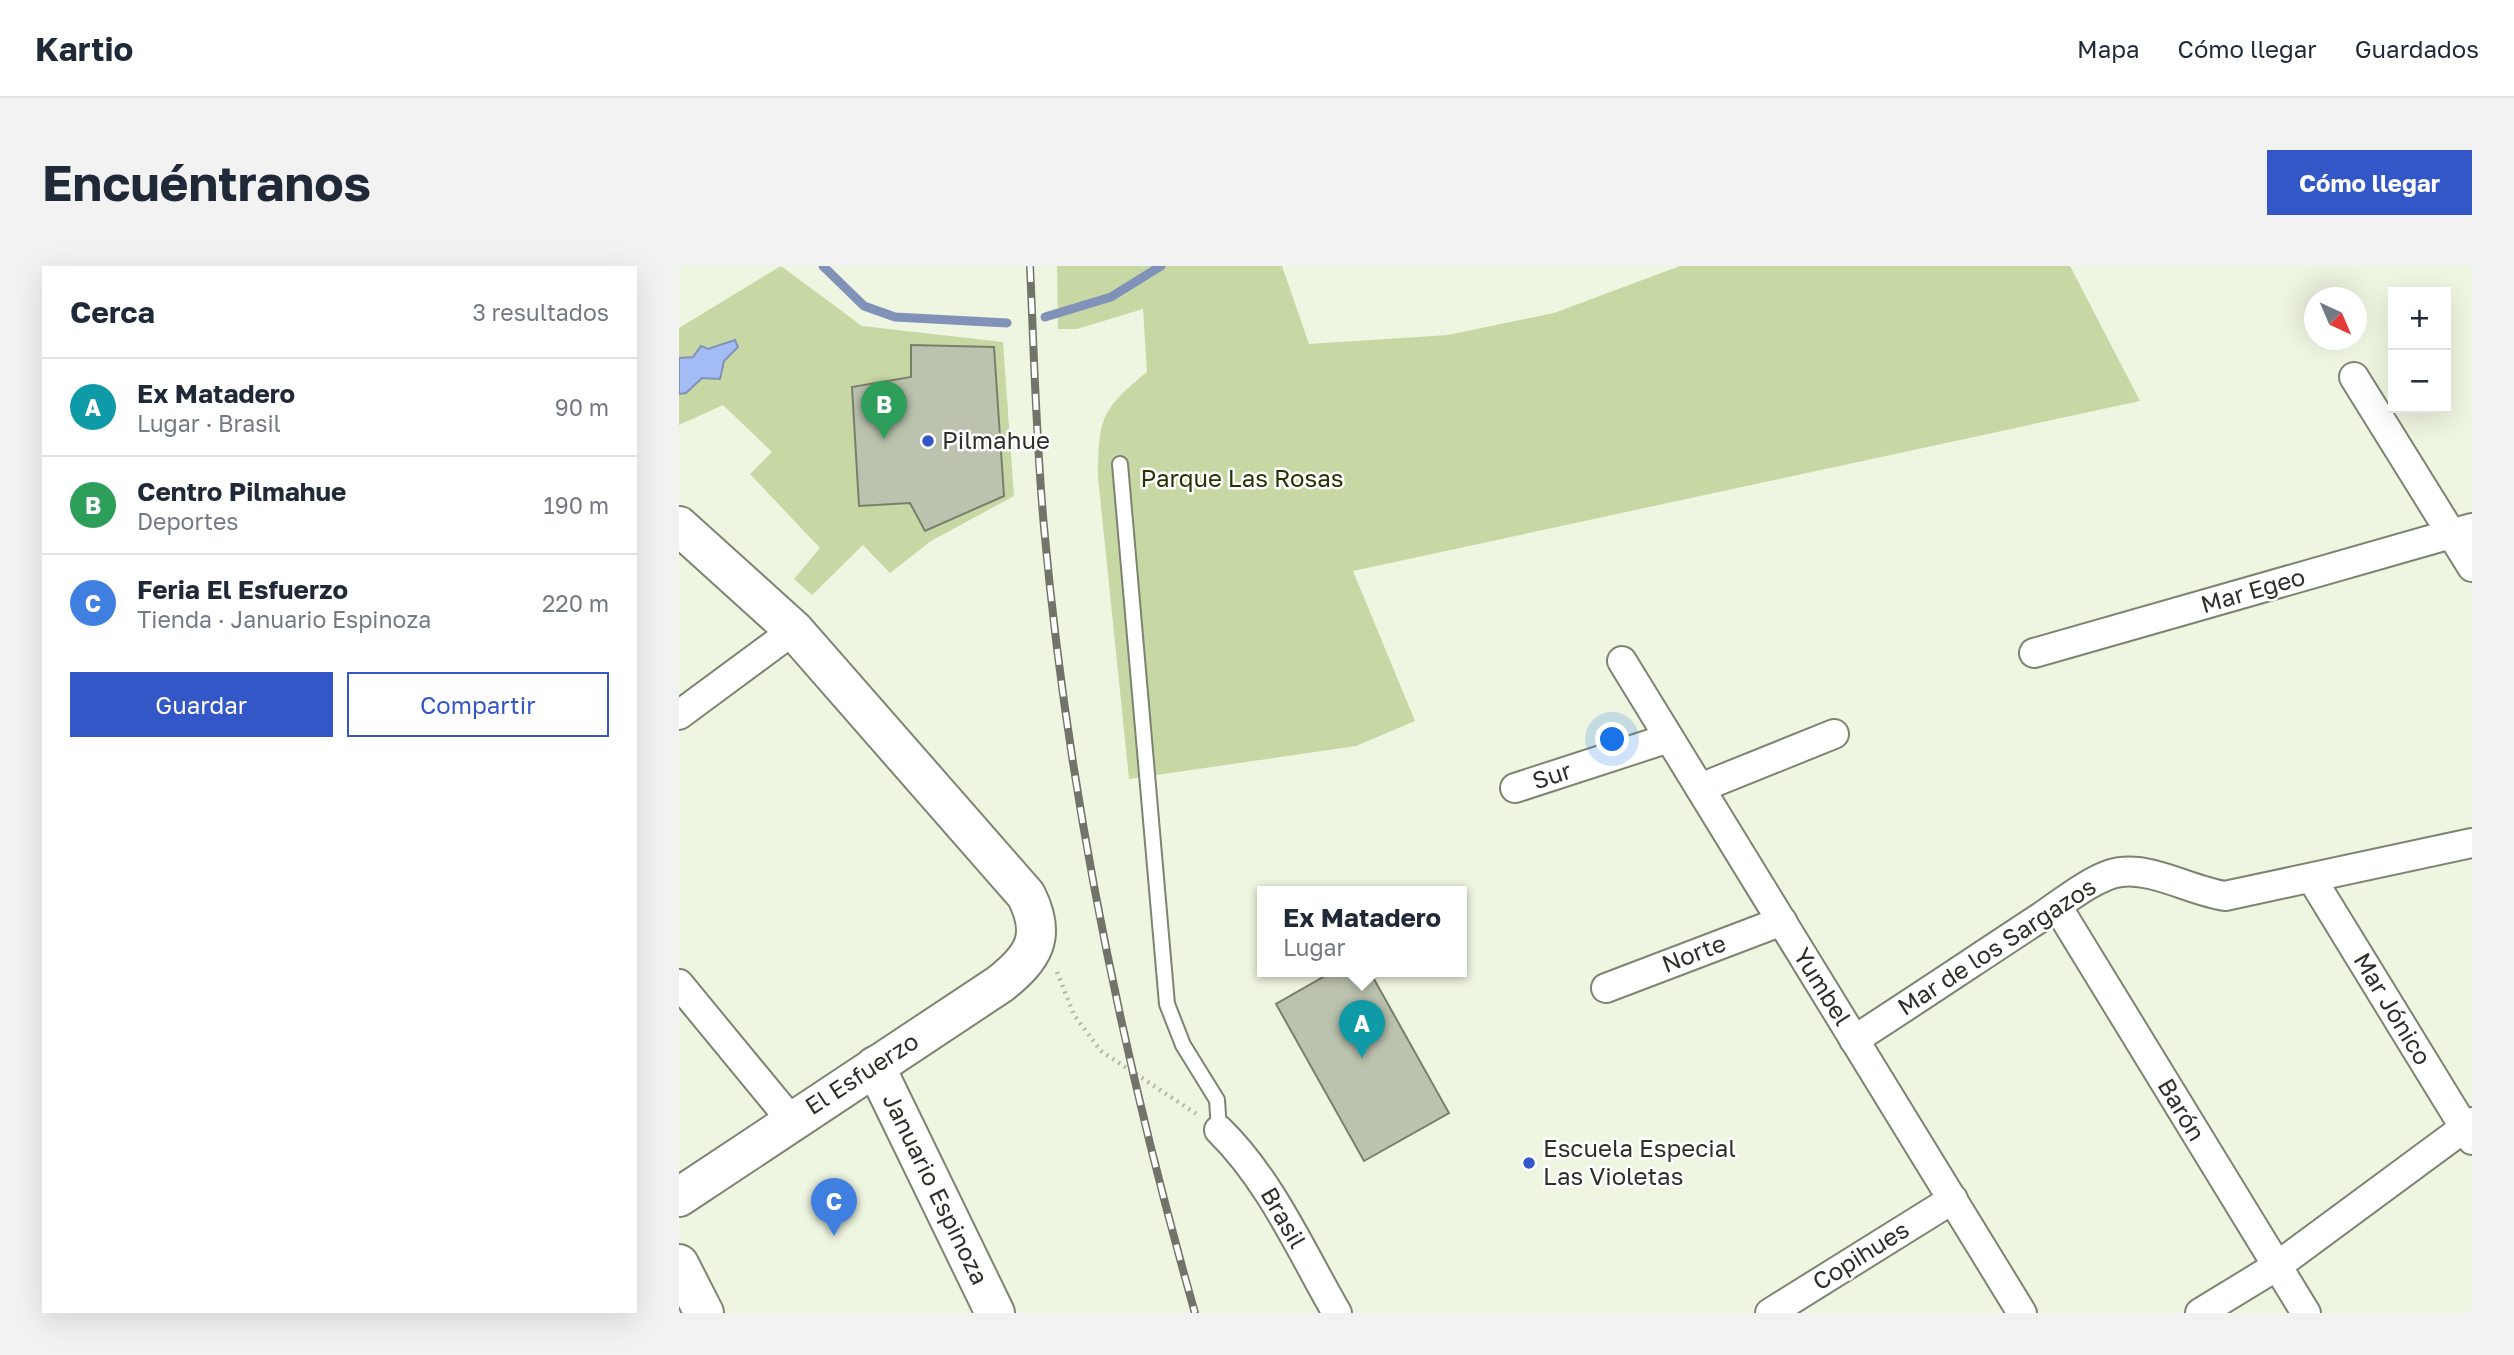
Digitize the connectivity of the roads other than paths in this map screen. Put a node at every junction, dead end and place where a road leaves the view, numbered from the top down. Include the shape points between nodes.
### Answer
1 (2354, 377) dead end
2 (1120, 464) dead end
3 (679, 526) edge
4 (2462, 531) edge
5 (2472, 567) edge
6 (794, 630) junction
7 (2033, 653) dead end
8 (1622, 661) dead end
9 (679, 715) edge
10 (1834, 734) dead end
11 (1669, 738) junction
12 (1514, 788) dead end
13 (1700, 788) junction
14 (2472, 843) edge
15 (2312, 879) junction
16 (2057, 906) junction
17 (1782, 921) junction
18 (679, 984) edge
19 (1607, 988) dead end
20 (1854, 1040) junction
21 (875, 1066) junction
22 (791, 1120) junction
23 (1219, 1130) joint
24 (2469, 1130) edge
25 (679, 1197) edge
26 (1953, 1199) junction
27 (679, 1264) edge
28 (2277, 1266) junction
29 (704, 1313) edge
30 (995, 1313) edge
31 (1337, 1313) edge
32 (1770, 1313) edge
33 (2022, 1313) edge
34 (2200, 1313) edge
35 (2306, 1313) edge

1 - 4 street
2 - 23 lane via 1161,969 1167,1004 1183,1045 1217,1100
3 - 6 street
4 - 5 street
4 - 7 street, Mar Egeo
6 - 9 street
6 - 21 street, El Esfuerzo via 1026,895 1046,955 1024,963 1000,984
8 - 11 street, Yumbel
10 - 13 street
11 - 12 street, Sur
11 - 13 street, Yumbel
13 - 17 street, Yumbel
14 - 15 street, Mar de los Sargazos
15 - 16 street, Mar de los Sargazos via 2225,897 2138,872 2120,872
15 - 24 street, Mar Jónico
16 - 20 street, Mar de los Sargazos
16 - 28 street, Barón
17 - 19 street, Norte
17 - 20 street, Yumbel
18 - 22 street
20 - 26 street, Yumbel
21 - 22 street, El Esfuerzo
21 - 30 street, Januario Espinoza
22 - 25 street, El Esfuerzo
23 - 31 street, Brasil via 1259,1178
24 - 28 street
26 - 32 street, Copihues
26 - 33 street, Yumbel
27 - 29 street
28 - 34 street
28 - 35 street, Barón

